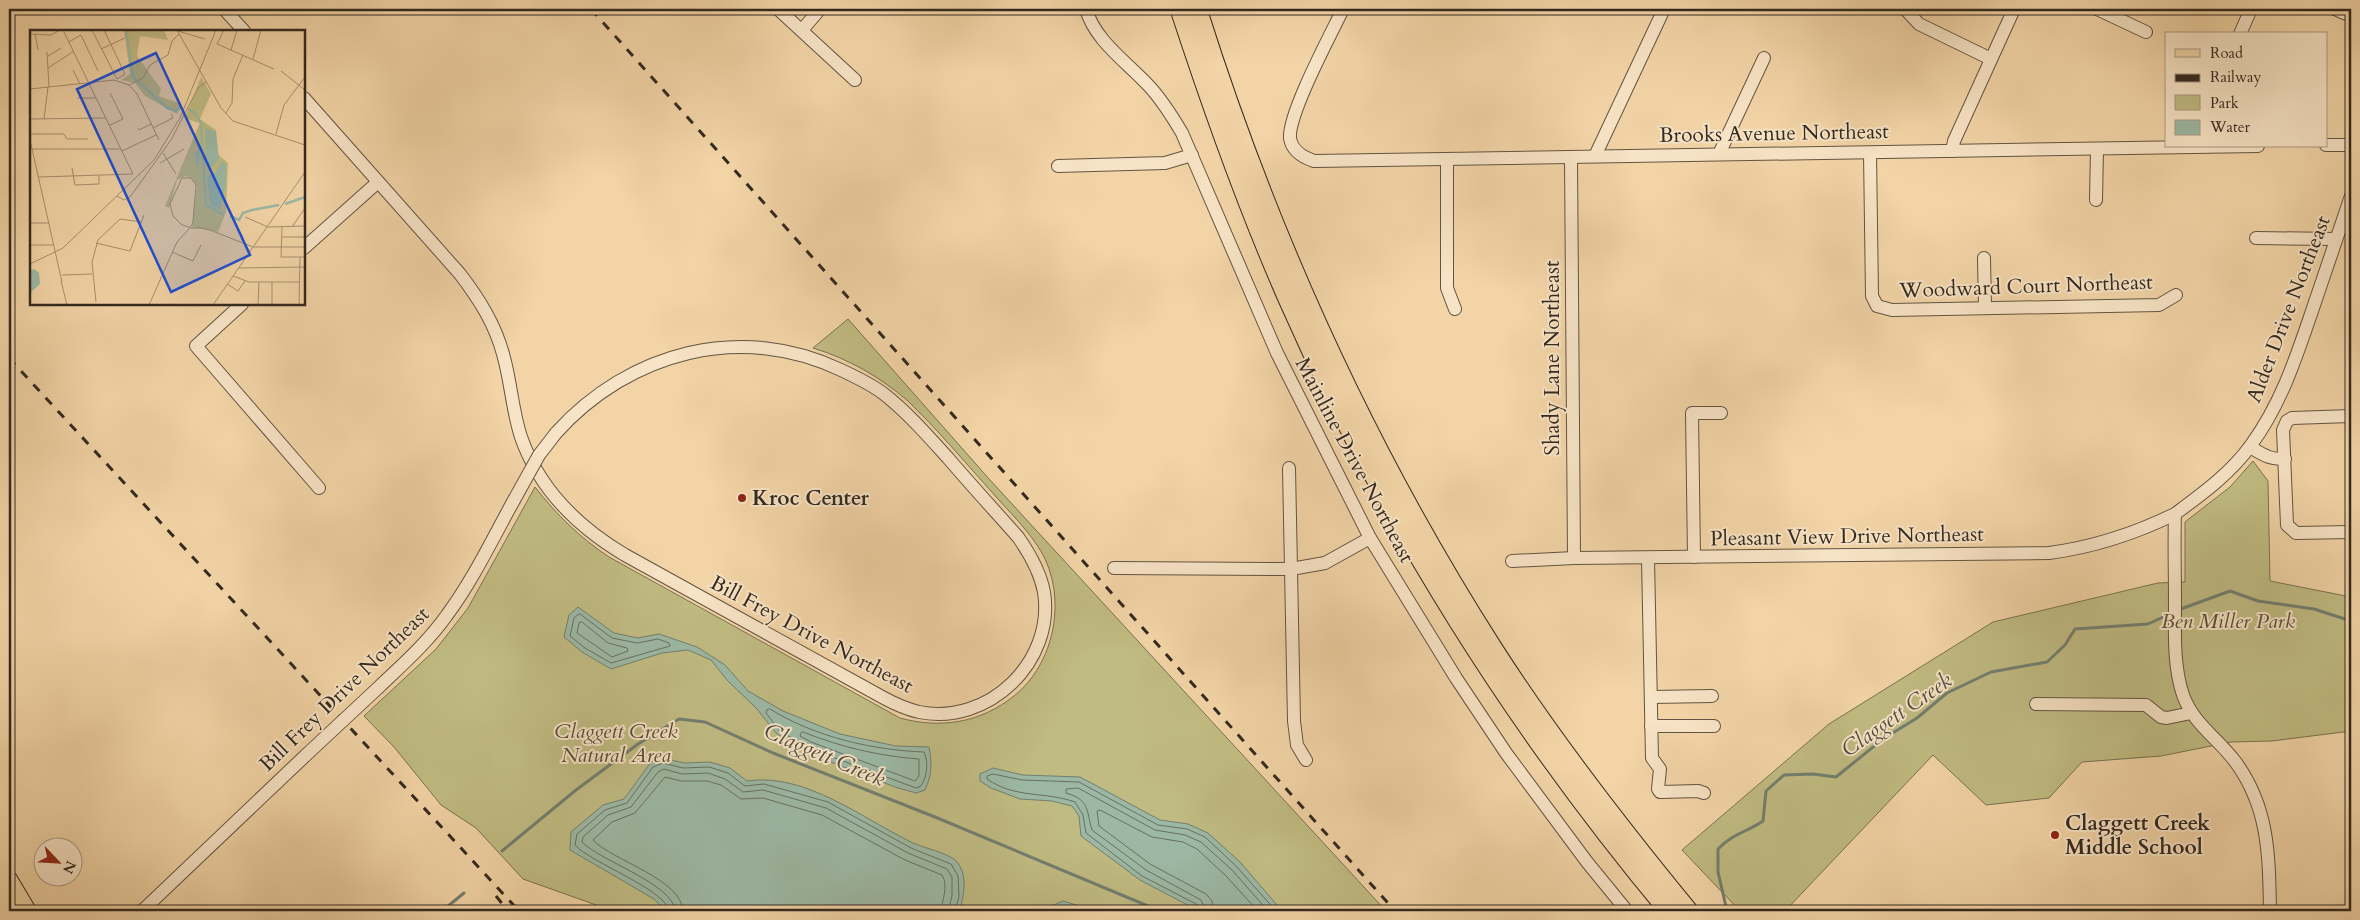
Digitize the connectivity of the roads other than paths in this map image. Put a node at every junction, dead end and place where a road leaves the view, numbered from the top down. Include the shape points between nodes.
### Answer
1 (224, 9) edge
2 (778, 9) edge
3 (820, 9) edge
4 (1086, 9) edge
5 (1180, 9) edge
6 (1197, 9) edge
7 (1343, 9) edge
8 (1664, 9) edge
9 (1905, 9) edge
10 (2014, 9) edge
11 (2097, 9) edge
12 (2251, 9) edge
13 (2335, 9) edge
14 (2351, 16) edge
15 (243, 30) edge
16 (802, 30) junction
17 (2146, 32) dead end
18 (2241, 32) edge
19 (1764, 58) dead end
20 (1991, 59) junction
21 (854, 80) dead end
22 (305, 99) edge
23 (2328, 145) edge
24 (2351, 145) edge
25 (2165, 148) edge
26 (2097, 150) junction
27 (1952, 151) junction
28 (1870, 153) junction
29 (1719, 154) junction
30 (1192, 155) junction
31 (1595, 156) junction
32 (1571, 157) junction
33 (1447, 159) junction
34 (1058, 166) dead end
35 (378, 182) junction
36 (2351, 196) edge
37 (2096, 200) dead end
38 (2256, 238) dead end
39 (2336, 239) junction
40 (305, 247) edge
41 (1984, 258) dead end
42 (2176, 296) dead end
43 (241, 305) edge
44 (1985, 308) junction
45 (1455, 309) dead end
46 (1721, 413) dead end
47 (2351, 416) edge
48 (2250, 446) junction
49 (2284, 459) junction
50 (1289, 468) dead end
51 (318, 488) dead end
52 (2175, 514) junction
53 (2351, 532) edge
54 (1370, 538) junction
55 (1694, 557) junction
56 (1574, 558) junction
57 (1648, 558) junction
58 (1512, 561) dead end
59 (1114, 568) dead end
60 (1291, 569) junction
61 (1712, 696) dead end
62 (1650, 697) junction
63 (2036, 704) dead end
64 (2191, 713) junction
65 (1651, 726) junction
66 (1714, 726) dead end
67 (1306, 760) dead end
68 (1704, 793) dead end
69 (9, 879) edge
70 (28, 911) edge
71 (142, 911) edge
72 (1628, 911) edge
73 (1668, 911) edge
74 (1688, 911) edge
75 (2270, 911) edge

1 - 15 street
2 - 16 street
3 - 16 street
4 - 30 street, Mainline Drive Northeast via 1103,40 1169,111
5 - 73 highway via 1228,146 1288,298 1315,360 1374,477 1426,570 1517,713 1594,820
6 - 74 highway via 1243,146 1280,241 1318,329 1390,475 1469,611 1523,694 1584,780
7 - 33 street, Brooks Avenue Northeast via 1298,105 1290,131 1294,149 1303,157 1321,162
8 - 31 street
9 - 20 street via 1918,24
10 - 20 street
11 - 17 street
12 - 18 street
13 - 14 street
16 - 21 street
19 - 29 street
20 - 27 street
22 - 35 street, Bill Frey Drive Northeast
23 - 24 street
25 - 26 street, Brooks Avenue Northeast
26 - 27 street, Brooks Avenue Northeast
26 - 37 street
27 - 28 street, Brooks Avenue Northeast
28 - 29 street, Brooks Avenue Northeast
28 - 44 street, Woodward Court Northeast via 1872,296 1876,306 1892,310
29 - 31 street, Brooks Avenue Northeast
30 - 34 street via 1166,163
30 - 54 street, Mainline Drive Northeast via 1277,353
31 - 32 street, Brooks Avenue Northeast
32 - 33 street, Brooks Avenue Northeast
32 - 56 street, Shady Lane Northeast
33 - 45 street via 1447,288
35 - 40 street
35 - 71 street, Bill Frey Drive Northeast, bridge via 460,274 490,318 499,340 521,437 541,476 562,506 586,529 625,555 884,698 919,712 940,714 964,710 1002,693 1032,659 1042,630 1044,592 1031,555 905,411 883,393 847,372 810,357 772,349 738,347 672,357 631,373 590,400 556,433 540,455 514,500 468,584 420,648
36 - 39 street, Alder Drive Northeast
38 - 39 street
39 - 48 street, Alder Drive Northeast via 2284,391
41 - 44 street
42 - 44 street, Woodward Court Northeast via 2159,305
43 - 51 street via 196,346
46 - 55 street via 1692,413
47 - 49 street via 2296,417 2287,421 2283,430
48 - 49 street via 2274,460
48 - 52 street, Alder Drive Northeast via 2204,492
49 - 53 street via 2286,518 2290,529 2296,533
50 - 60 street
52 - 55 street, Pleasant View Drive Northeast via 2115,540 2049,553
52 - 64 street via 2175,644 2179,680
54 - 60 street via 1325,563
54 - 72 street, Mainline Drive Northeast via 1506,753
55 - 57 street, Pleasant View Drive Northeast
56 - 57 street, Pleasant View Drive Northeast
56 - 58 street, Pleasant View Drive Northeast
57 - 62 street
59 - 60 street
60 - 67 street via 1295,734
61 - 62 street
62 - 65 street
63 - 64 street via 2146,704 2167,718
64 - 75 street via 2233,759 2261,810 2267,842
65 - 66 street
65 - 68 street via 1652,758 1660,769 1657,782 1660,792
69 - 70 main road

